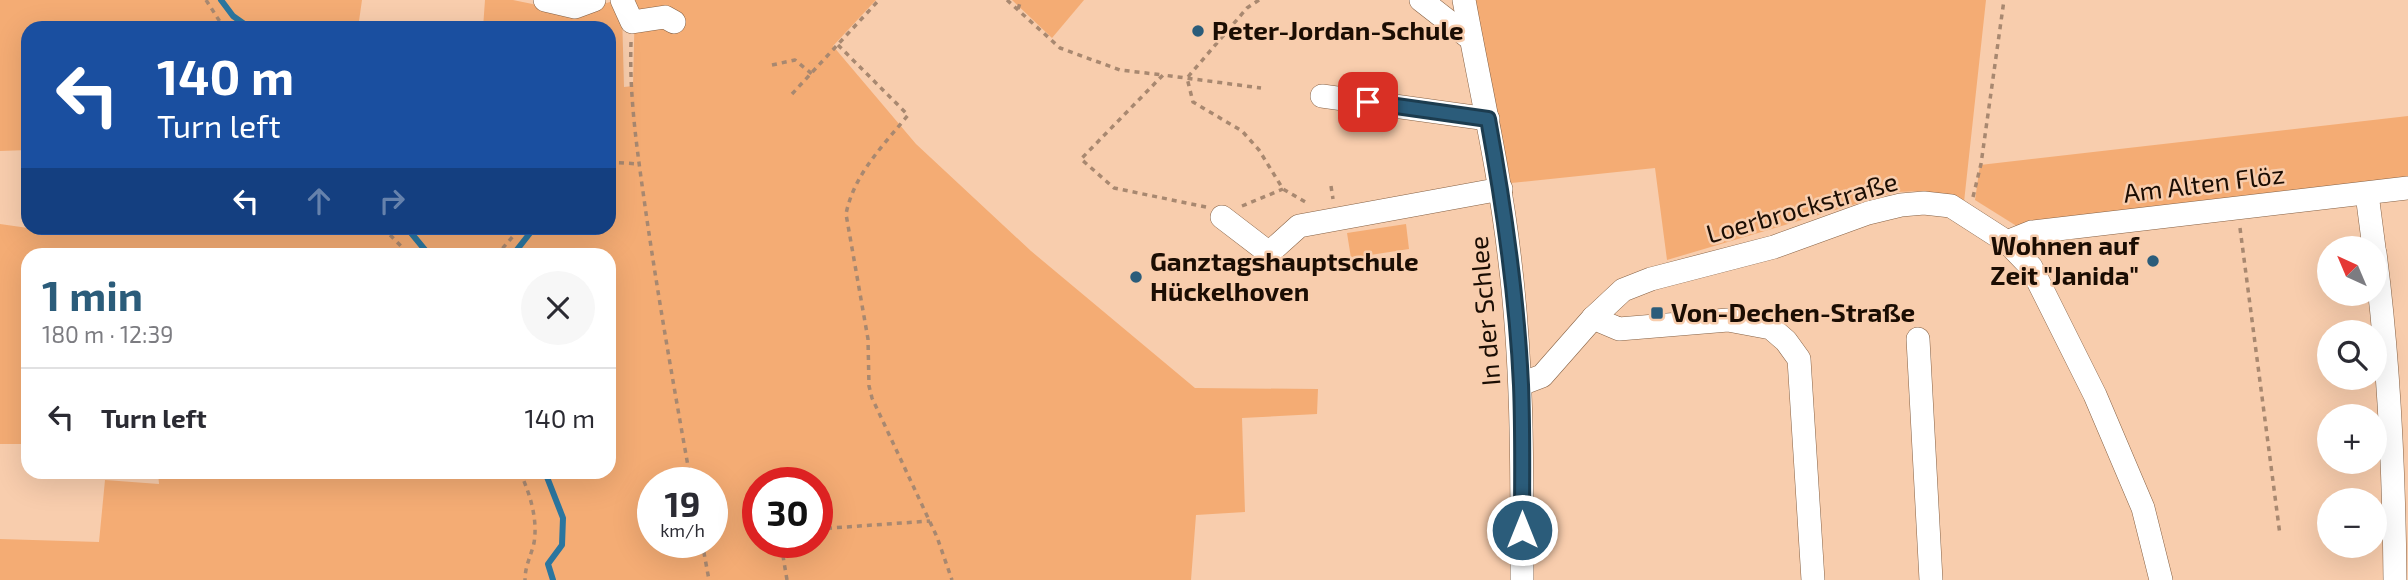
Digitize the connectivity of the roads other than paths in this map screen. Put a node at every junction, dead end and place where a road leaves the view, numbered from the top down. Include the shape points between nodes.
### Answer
1 (545, 0) edge
2 (594, 0) edge
3 (622, 0) edge
4 (1421, 0) edge
5 (1461, 3) edge
6 (674, 22) dead end
7 (1471, 39) junction
8 (1322, 96) dead end
9 (1488, 119) junction
10 (2408, 188) edge
11 (1501, 189) junction
12 (2367, 194) junction
13 (1230, 213) road end
14 (2372, 236) edge
15 (2007, 242) junction
16 (2381, 306) edge
17 (1593, 318) junction
18 (1919, 339) dead end
19 (1521, 384) junction
20 (1522, 580) edge
21 (1814, 580) edge
22 (1931, 580) edge
23 (2161, 580) edge
24 (2395, 580) edge

1 - 2 street via 575,7
3 - 6 street via 632,22 665,17
4 - 7 street
5 - 7 street, In der Schlee
7 - 9 street, In der Schlee
8 - 9 street
9 - 11 street, In der Schlee
10 - 12 street, Am Alten Flöz
11 - 13 street via 1299,226 1269,254
11 - 19 street, In der Schlee
12 - 14 street
12 - 15 street, Am Alten Flöz via 2032,232
15 - 17 street, Loerbrockstraße via 1951,206 1901,205 1774,247 1651,279 1623,290
15 - 23 street, Loerbrockstraße via 2031,267 2095,395 2143,508
16 - 24 street
17 - 19 street, Loerbrockstraße via 1542,376
17 - 21 street via 1619,329 1728,320 1771,328 1786,341 1799,359
18 - 22 street
19 - 20 street, In der Schlee

